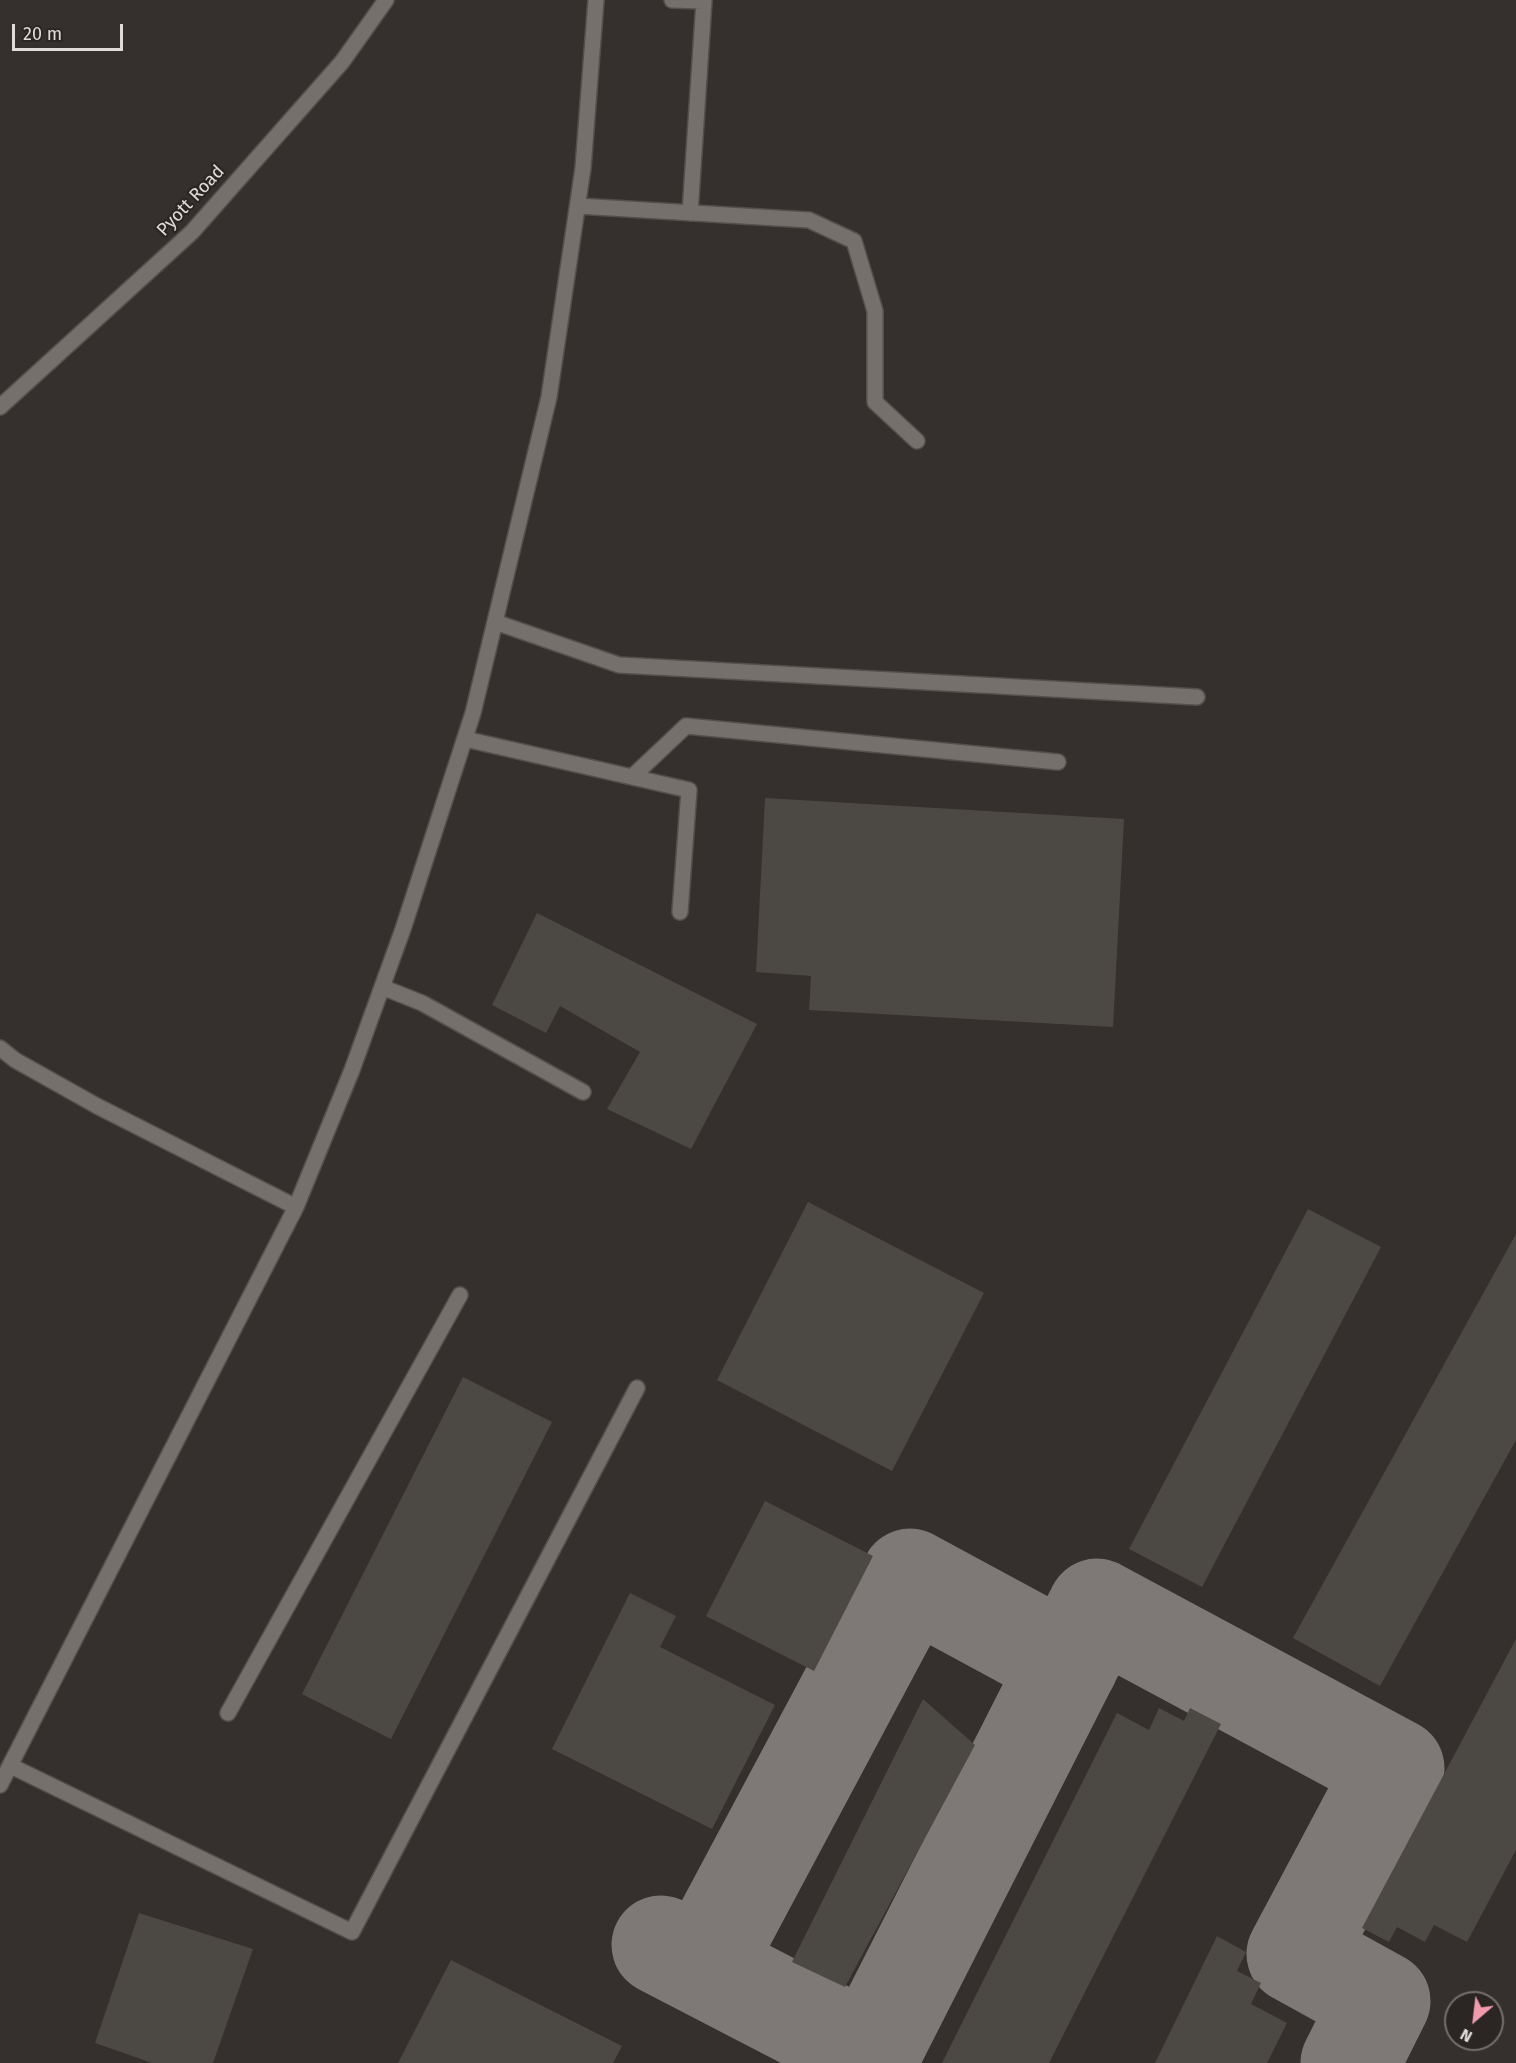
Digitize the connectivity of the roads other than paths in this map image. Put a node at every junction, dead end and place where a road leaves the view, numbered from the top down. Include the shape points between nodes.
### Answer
1 (386, 0) edge
2 (596, 0) edge
3 (672, 0) edge
4 (578, 206) junction
5 (690, 213) junction
6 (0, 407) edge
7 (917, 441) dead end
8 (495, 622) junction
9 (1197, 697) dead end
10 (465, 739) junction
11 (1058, 762) dead end
12 (632, 777) junction
13 (680, 912) dead end
14 (382, 987) junction
15 (0, 1048) edge
16 (583, 1092) dead end
17 (296, 1207) junction
18 (460, 1295) dead end
19 (637, 1389) dead end
20 (228, 1713) dead end
21 (10, 1766) junction
22 (0, 1785) edge

1 - 6 street, Pyott Road via 342,62 192,232
2 - 4 street
3 - 5 street via 704,1
4 - 5 street
4 - 8 street via 549,397
5 - 7 street via 809,220 854,241 875,311 875,402
8 - 9 street via 619,665
8 - 10 street
10 - 12 street
10 - 14 street
11 - 12 street via 686,726
12 - 13 street via 689,790
14 - 16 street via 422,1003
14 - 17 street
15 - 17 street via 97,1106
17 - 21 street
18 - 20 street
19 - 21 street via 352,1932
21 - 22 street

